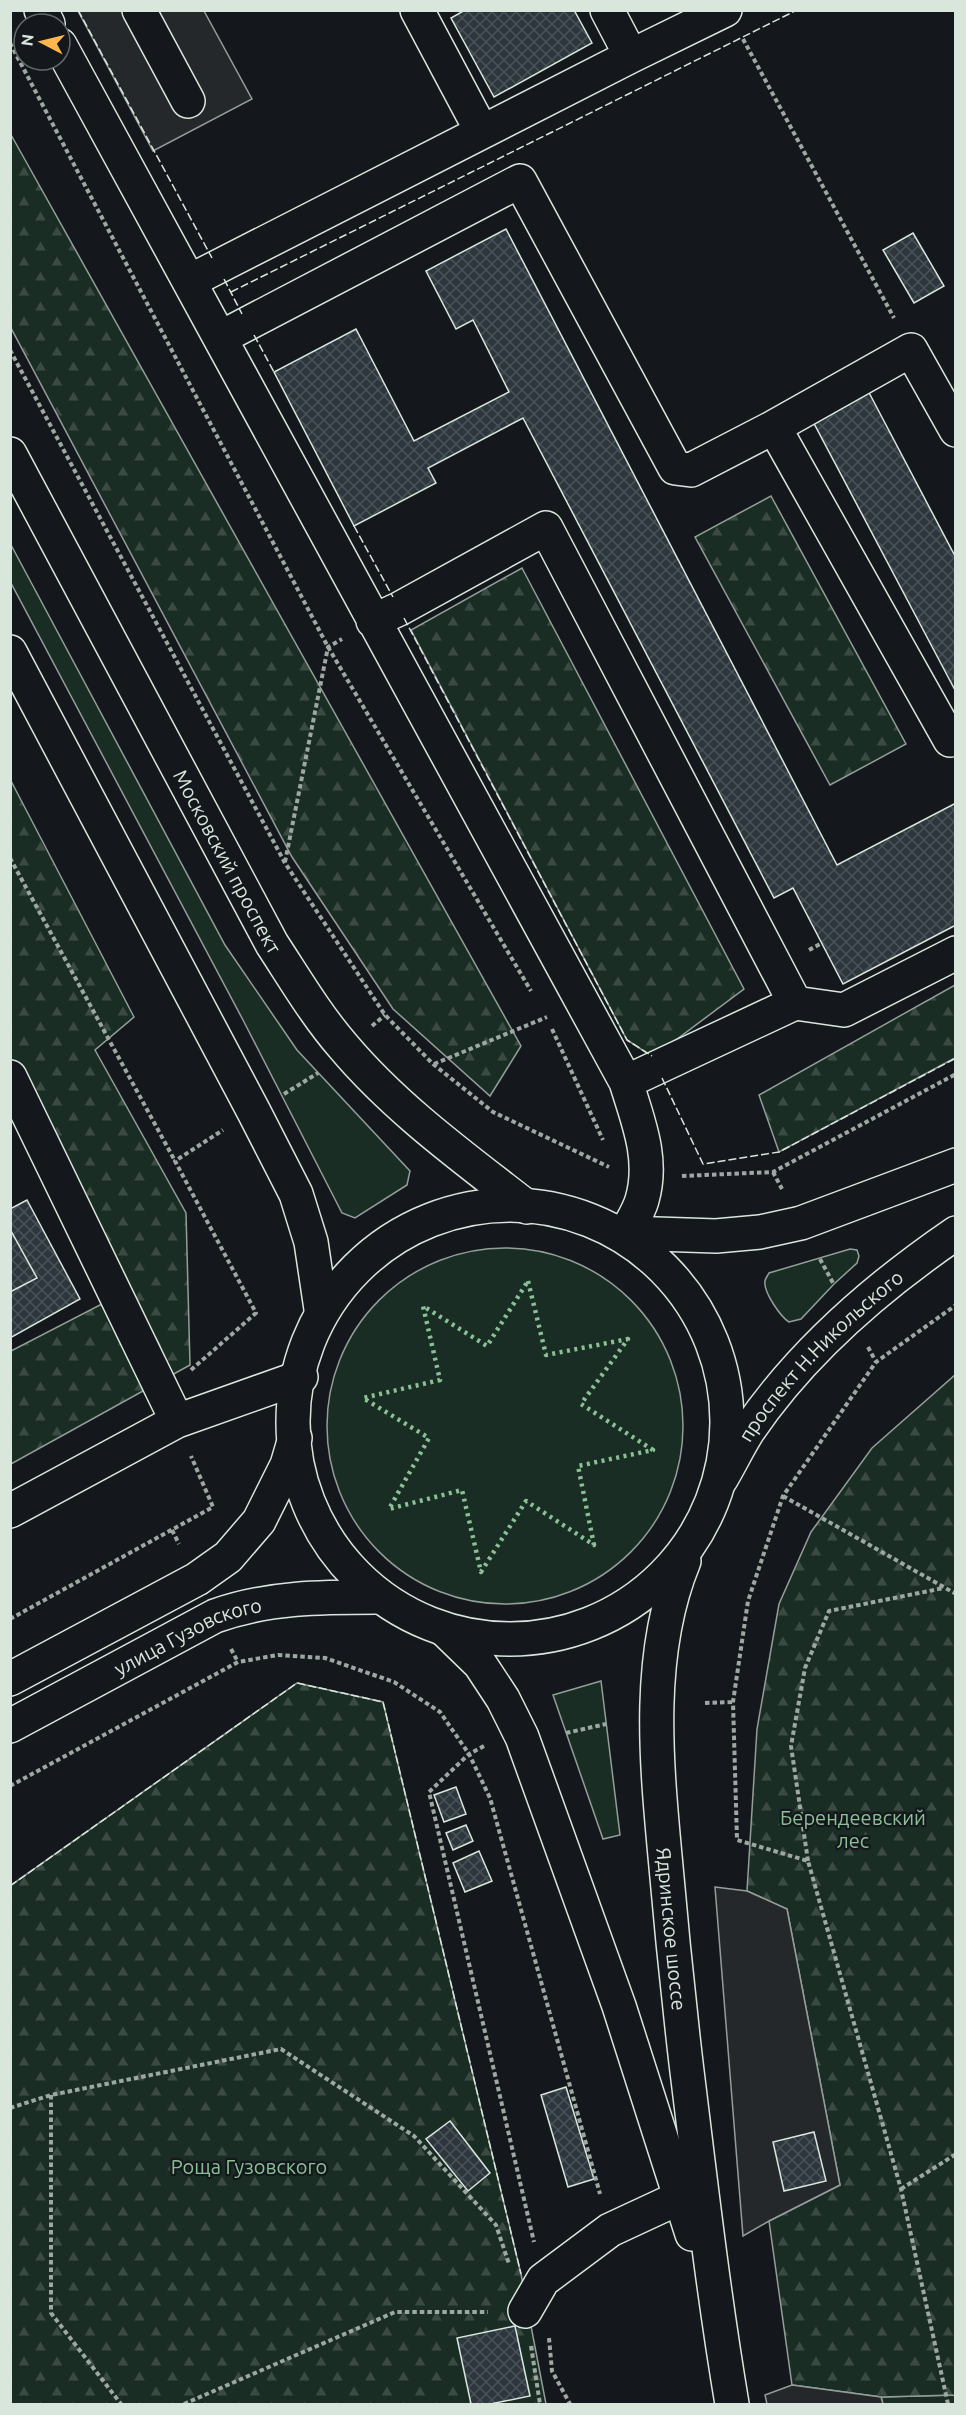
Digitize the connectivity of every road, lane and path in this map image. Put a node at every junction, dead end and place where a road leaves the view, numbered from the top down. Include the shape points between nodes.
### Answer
1 (139, 10) edge
2 (417, 10) edge
3 (607, 10) edge
4 (725, 10) edge
5 (742, 38) dead end
6 (10, 43) edge
7 (631, 56) junction
8 (72, 67) edge
9 (188, 101) dead end
10 (482, 132) junction
11 (190, 281) junction
12 (220, 338) junction
13 (10, 350) edge
14 (911, 350) junction
15 (774, 427) junction
16 (956, 430) edge
17 (10, 454) edge
18 (373, 621) junction
19 (328, 647) junction
20 (10, 652) edge
21 (956, 738) edge
22 (10, 858) edge
23 (285, 863) junction
24 (956, 953) edge
25 (534, 996) dead end
26 (795, 1003) junction
27 (541, 1007) dead end
28 (547, 1017) junction
29 (434, 1064) junction
30 (318, 1073) dead end
31 (956, 1074) edge
32 (10, 1077) edge
33 (626, 1082) junction
34 (281, 1096) dead end
35 (223, 1130) dead end
36 (608, 1150) dead end
37 (175, 1161) junction
38 (612, 1161) dead end
39 (956, 1165) edge
40 (772, 1172) junction
41 (681, 1176) dead end
42 (784, 1192) dead end
43 (527, 1207) junction
44 (626, 1233) junction
45 (956, 1233) edge
46 (820, 1259) dead end
47 (834, 1284) dead end
48 (956, 1305) edge
49 (321, 1309) junction
50 (868, 1347) dead end
51 (876, 1362) junction
52 (189, 1371) dead end
53 (301, 1377) junction
54 (177, 1421) junction
55 (297, 1430) junction
56 (189, 1452) dead end
57 (783, 1496) junction
58 (710, 1499) junction
59 (10, 1511) edge
60 (172, 1530) junction
61 (692, 1540) junction
62 (179, 1544) dead end
63 (944, 1588) junction
64 (956, 1594) edge
65 (378, 1597) junction
66 (10, 1619) edge
67 (445, 1630) junction
68 (10, 1679) edge
69 (734, 1702) junction
70 (705, 1703) dead end
71 (606, 1724) dead end
72 (10, 1726) edge
73 (566, 1732) dead end
74 (484, 1746) dead end
75 (469, 1754) junction
76 (10, 1786) edge
77 (808, 1861) junction
78 (51, 2095) junction
79 (10, 2108) edge
80 (956, 2154) edge
81 (901, 2189) junction
82 (681, 2197) junction
83 (610, 2230) junction
84 (543, 2280) junction
85 (525, 2312) junction
86 (718, 2321) junction
87 (549, 2337) dead end
88 (121, 2404) edge
89 (184, 2404) edge
90 (540, 2404) edge
91 (570, 2404) edge
92 (732, 2404) edge
93 (948, 2404) edge

1 - 9 main road
2 - 10 main road
3 - 7 main road
4 - 7 main road
5 - 14 path
6 - 19 path
7 - 10 main road
8 - 11 main road
10 - 11 main road
11 - 12 main road
12 - 15 main road via 520,181 675,468 691,470
12 - 18 main road
13 - 23 path
14 - 15 main road
14 - 16 main road
15 - 21 main road via 950,740
17 - 43 main road, Московский проспект via 272,944 322,1021 396,1100
18 - 19 path
18 - 26 main road via 546,528
18 - 33 main road
19 - 23 path
19 - 25 path
20 - 49 main road via 296,1194 311,1242
22 - 37 path
23 - 29 path via 385,1015
24 - 26 main road via 844,1010
26 - 33 main road
27 - 28 path
28 - 29 path
28 - 36 path
29 - 38 path via 493,1112 617,1171
30 - 34 path
31 - 40 path
32 - 54 main road
33 - 44 main road via 645,1143 647,1174 642,1201
35 - 37 path
37 - 52 path via 256,1313
39 - 44 main road via 801,1223 760,1232 716,1236
40 - 41 path
40 - 42 path
43 - 44 main road via 593,1221
43 - 49 main road via 456,1210 422,1221 348,1273
44 - 58 main road via 657,1255 686,1286 716,1355 721,1402 719,1448
45 - 58 main road, проспект Н.Никольского via 850,1314 790,1377 748,1431
46 - 47 path
48 - 51 path
49 - 53 main road
50 - 51 path
51 - 57 path
53 - 54 main road
53 - 55 main road
54 - 59 main road
55 - 65 main road via 301,1471 311,1511 328,1544 351,1573
55 - 68 main road via 287,1465 259,1521 228,1557 197,1579
56 - 60 path via 213,1507
57 - 63 path
57 - 69 path via 748,1601
58 - 61 main road
60 - 62 path
60 - 66 path
61 - 67 main road via 667,1573 637,1602 603,1622 531,1638 491,1638
61 - 86 main road, Ядринское шоссе via 674,1586 660,1658 660,1804 674,1957
63 - 64 path
63 - 77 path via 829,1611 805,1668 791,1746
65 - 67 main road
65 - 72 main road, улица Гузовского via 312,1598 240,1607 214,1616
67 - 82 main road, Ядринское шоссе via 480,1664 522,1737 619,2006
69 - 70 path
69 - 77 path via 737,1840
71 - 73 path
74 - 75 path
75 - 76 path via 440,1712 394,1682 325,1658 278,1655 238,1662
75 - 83 path via 490,1798
75 - 84 path via 429,1792
77 - 81 path
78 - 79 path
78 - 85 path via 281,2049 414,2136 496,2225
78 - 88 path via 51,2313
80 - 81 path
81 - 93 path
82 - 83 main road
82 - 86 main road, Ядринское шоссе
83 - 84 main road
84 - 85 main road
85 - 89 path via 395,2312
85 - 90 path
86 - 92 main road, Ядринское шоссе
87 - 91 path via 552,2371

